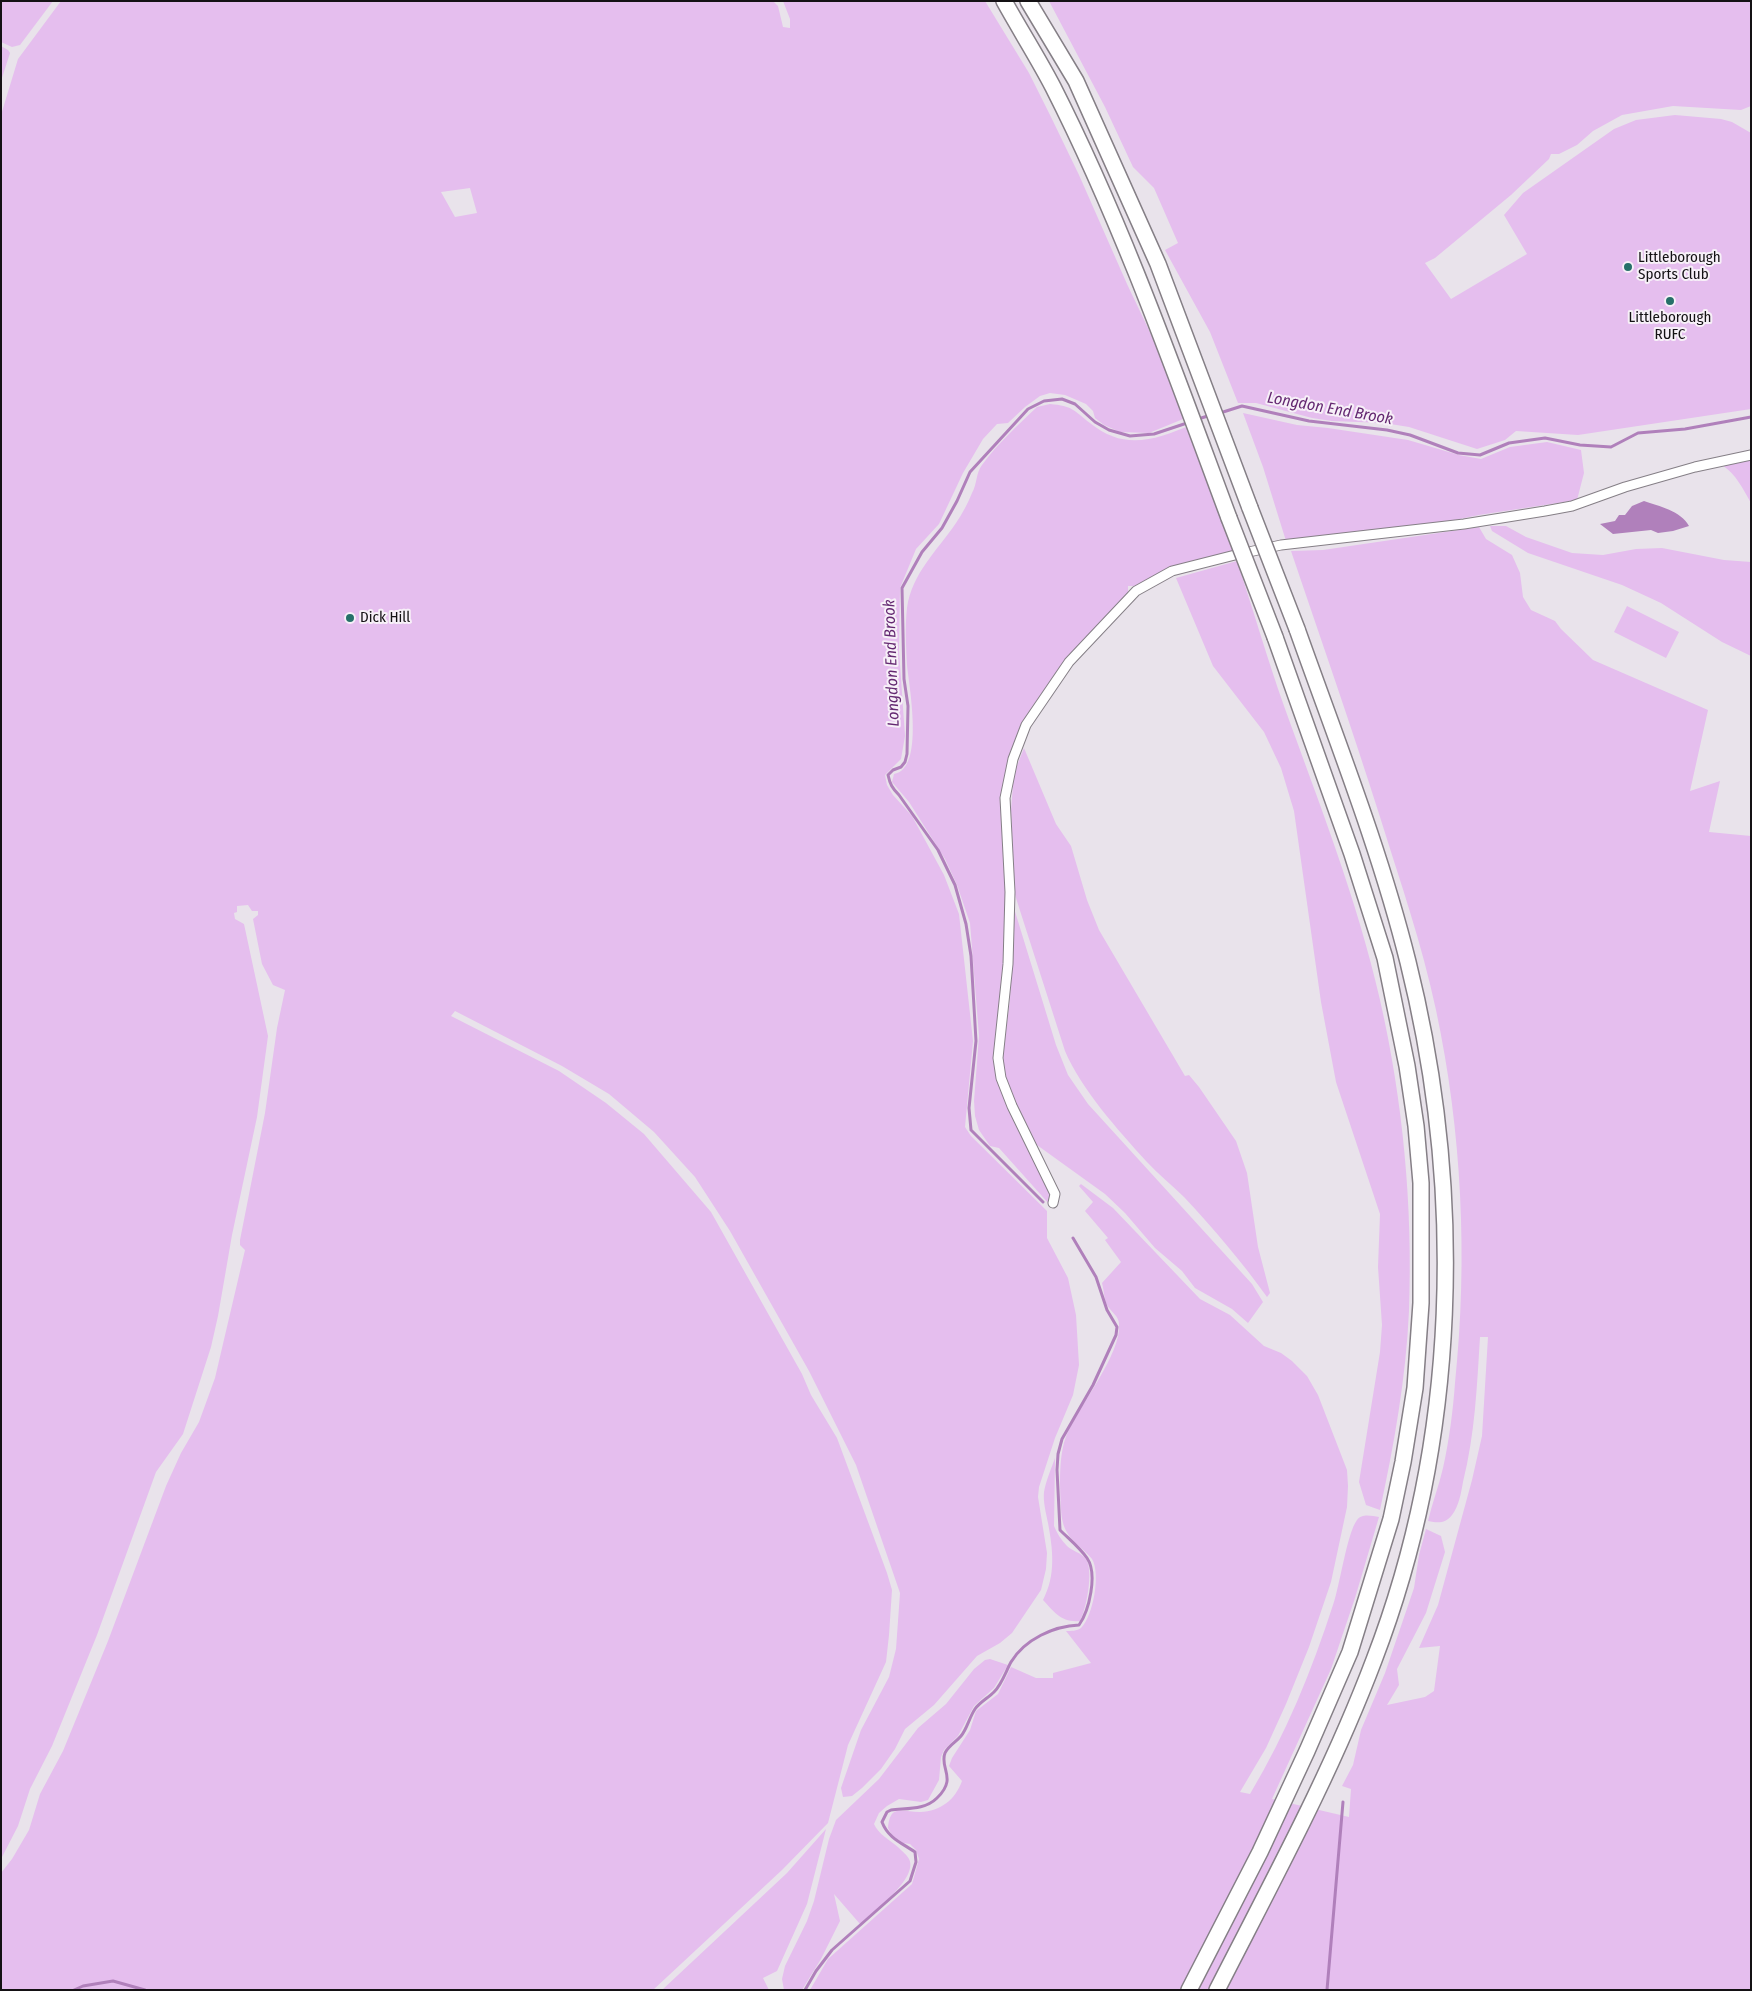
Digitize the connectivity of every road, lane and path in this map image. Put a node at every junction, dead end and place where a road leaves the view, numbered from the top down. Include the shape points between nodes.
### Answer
1 (1004, 1) edge
2 (1028, 1) edge
3 (1751, 455) edge
4 (1053, 1204) dead end
5 (1189, 1990) edge
6 (1217, 1990) edge

1 - 5 highway, bridge via 1052,86 1098,180 1275,637 1385,958 1416,1126 1421,1183 1421,1304 1414,1388 1391,1519 1350,1652 1308,1751
2 - 6 highway, bridge via 1076,81 1158,264 1297,629 1374,847 1408,962 1432,1080 1445,1189 1446,1310 1439,1386 1428,1470 1405,1566 1375,1660 1331,1762
3 - 4 street via 1624,487 1572,506 1464,524 1281,545 1172,571 1136,591 1069,662 1026,725 1012,759 1005,798 1010,892 1008,964 998,1058 1001,1078 1012,1106 1055,1194

